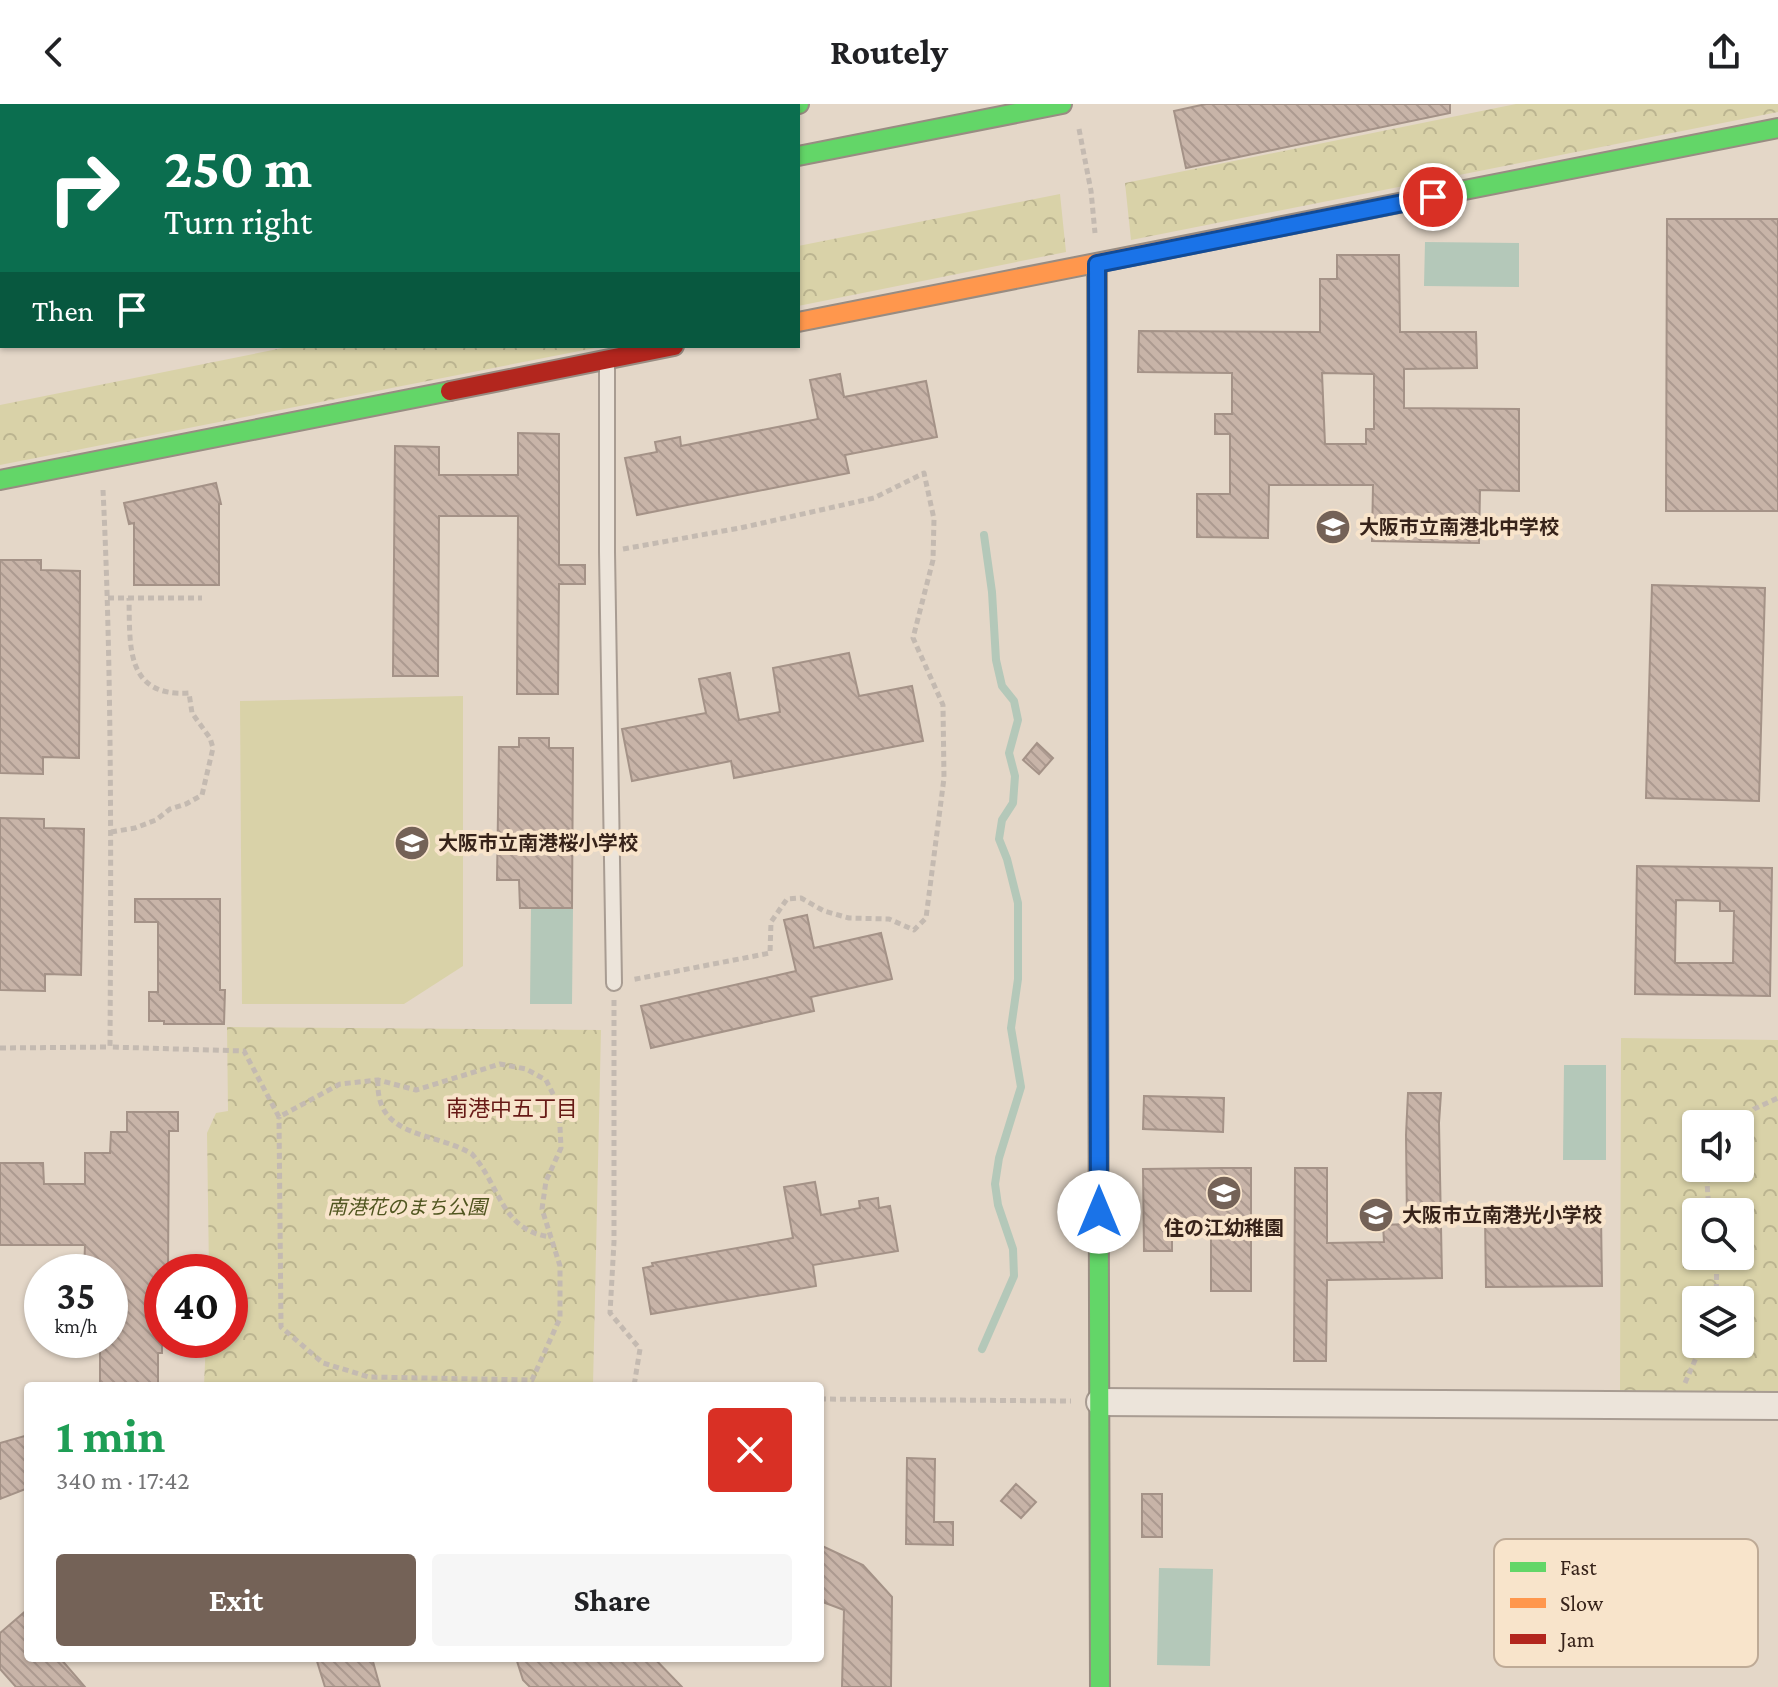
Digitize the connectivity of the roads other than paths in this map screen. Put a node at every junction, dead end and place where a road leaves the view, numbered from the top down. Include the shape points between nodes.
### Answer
1 (1062, 104) edge
2 (1778, 128) edge
3 (800, 156) edge
4 (1097, 264) junction
5 (800, 322) edge
6 (664, 348) edge
7 (607, 359) junction
8 (0, 480) edge
9 (614, 983) road end
10 (1100, 1402) junction
11 (1778, 1406) edge
12 (1100, 1687) edge

1 - 3 street
2 - 4 street
4 - 5 street
4 - 10 street
6 - 7 street
7 - 8 street
7 - 9 lane
10 - 11 street
10 - 12 street

